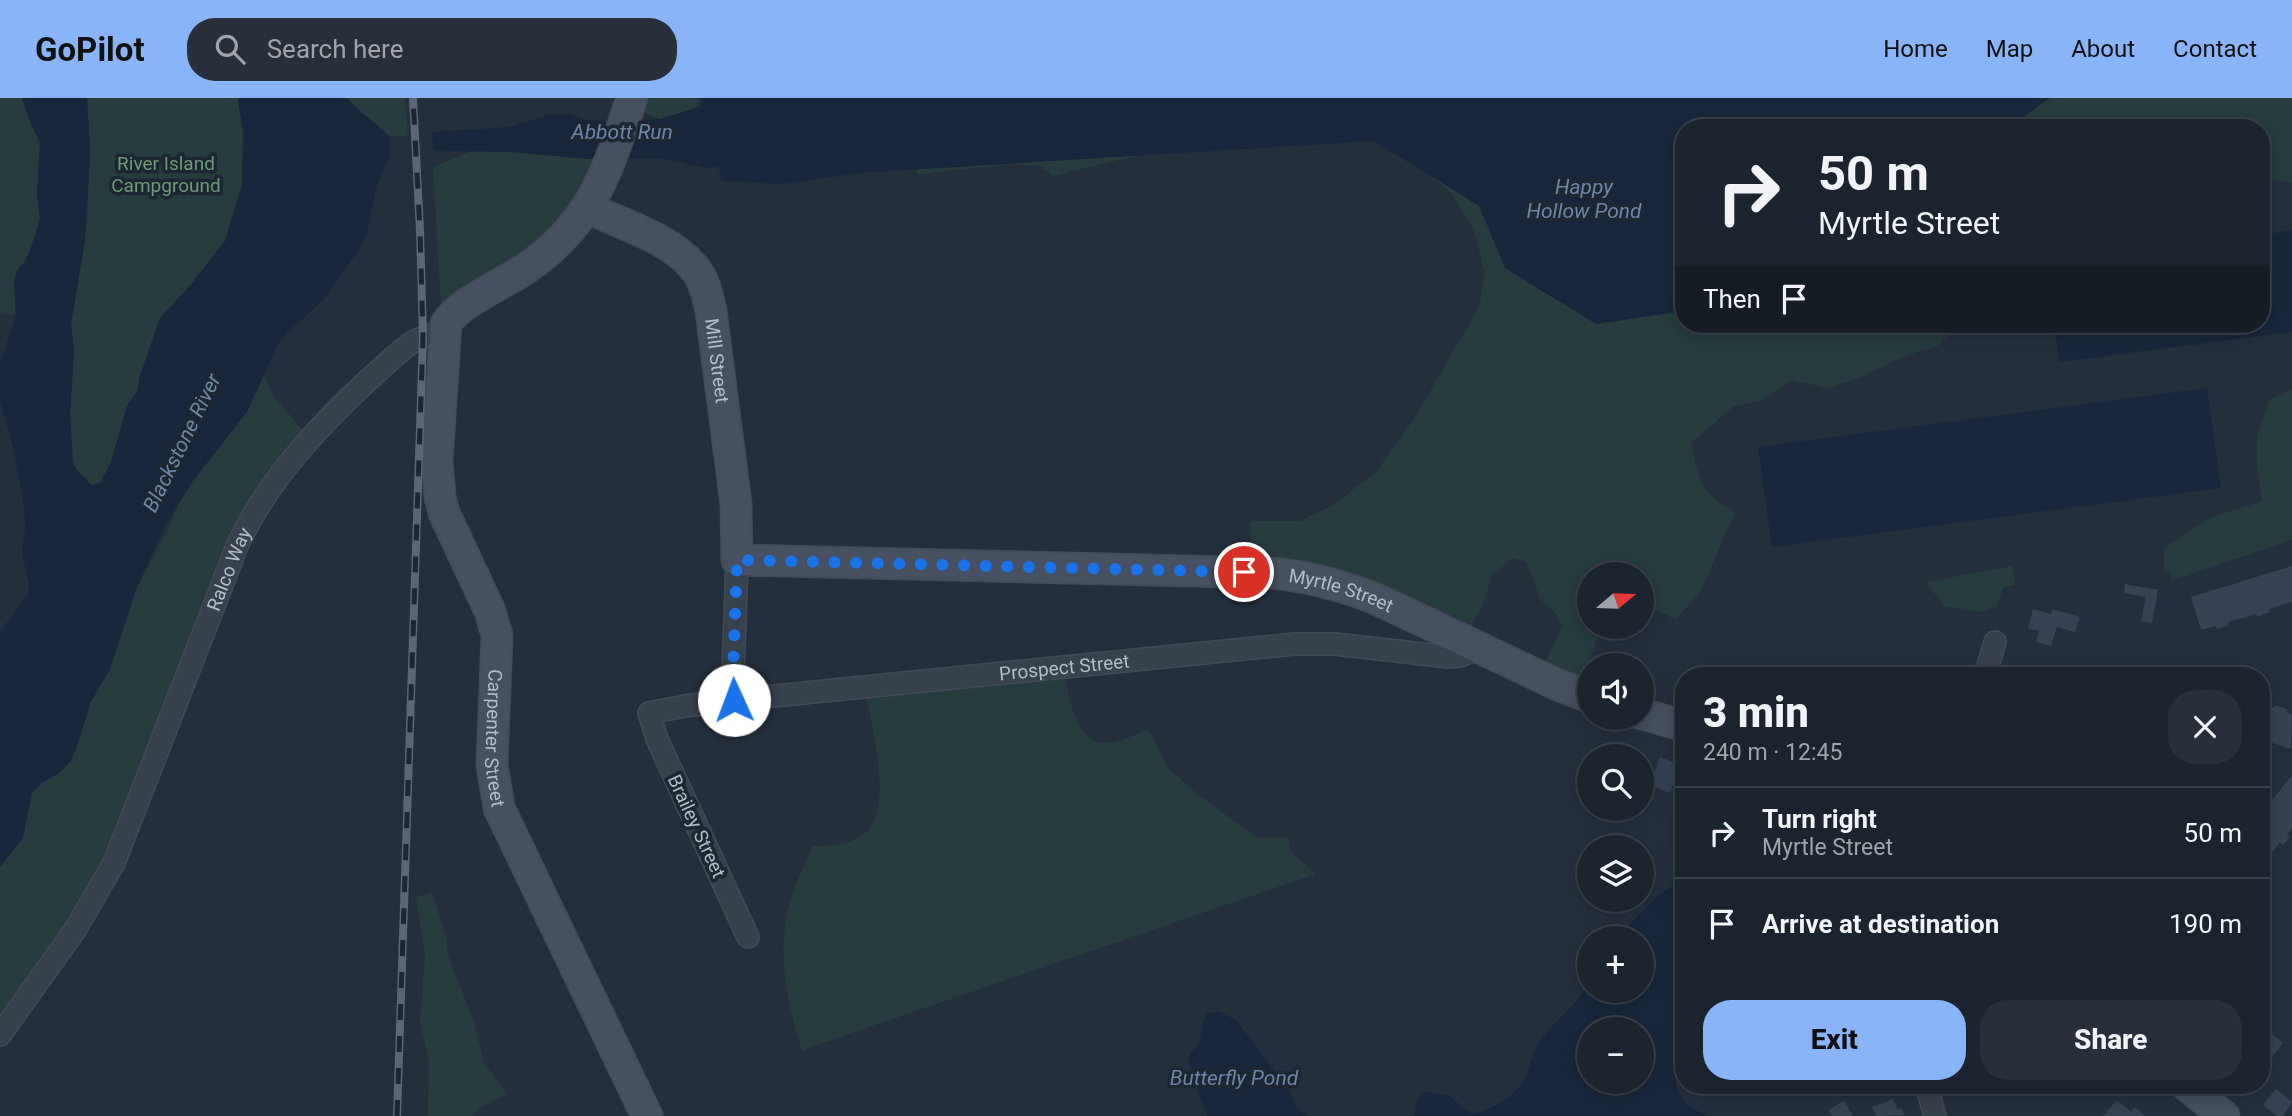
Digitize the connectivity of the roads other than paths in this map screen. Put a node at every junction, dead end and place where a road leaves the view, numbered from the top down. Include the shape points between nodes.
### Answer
1 (632, 98) edge
2 (588, 208) junction
3 (444, 332) junction
4 (737, 560) junction
5 (1994, 642) dead end
6 (1479, 648) junction
7 (1987, 667) edge
8 (1577, 692) edge
9 (734, 700) junction
10 (649, 713) joint
11 (1654, 717) edge
12 (1675, 723) edge
13 (748, 937) dead end
14 (0, 1035) edge
15 (1929, 1094) edge
16 (2197, 1094) edge
17 (647, 1116) edge
18 (1935, 1116) edge
19 (2224, 1116) edge

1 - 2 street via 608,169
2 - 3 street via 546,254 450,317
2 - 4 street, Mill Street via 681,254 698,272 707,293 736,504
3 - 14 street, Ralco Way via 413,342 355,392 259,505 238,544 114,863 80,922
3 - 17 street, Carpenter Street via 439,488 449,526 497,635 495,795
4 - 6 street, Myrtle Street via 1296,575 1374,598
4 - 9 street, Mill Street
5 - 7 street
6 - 8 street, Myrtle Street
6 - 9 street, Prospect Street via 1449,657 1295,644
9 - 10 street, Prospect Street
10 - 13 street, Brailey Street
11 - 12 street
15 - 18 street
16 - 19 street

